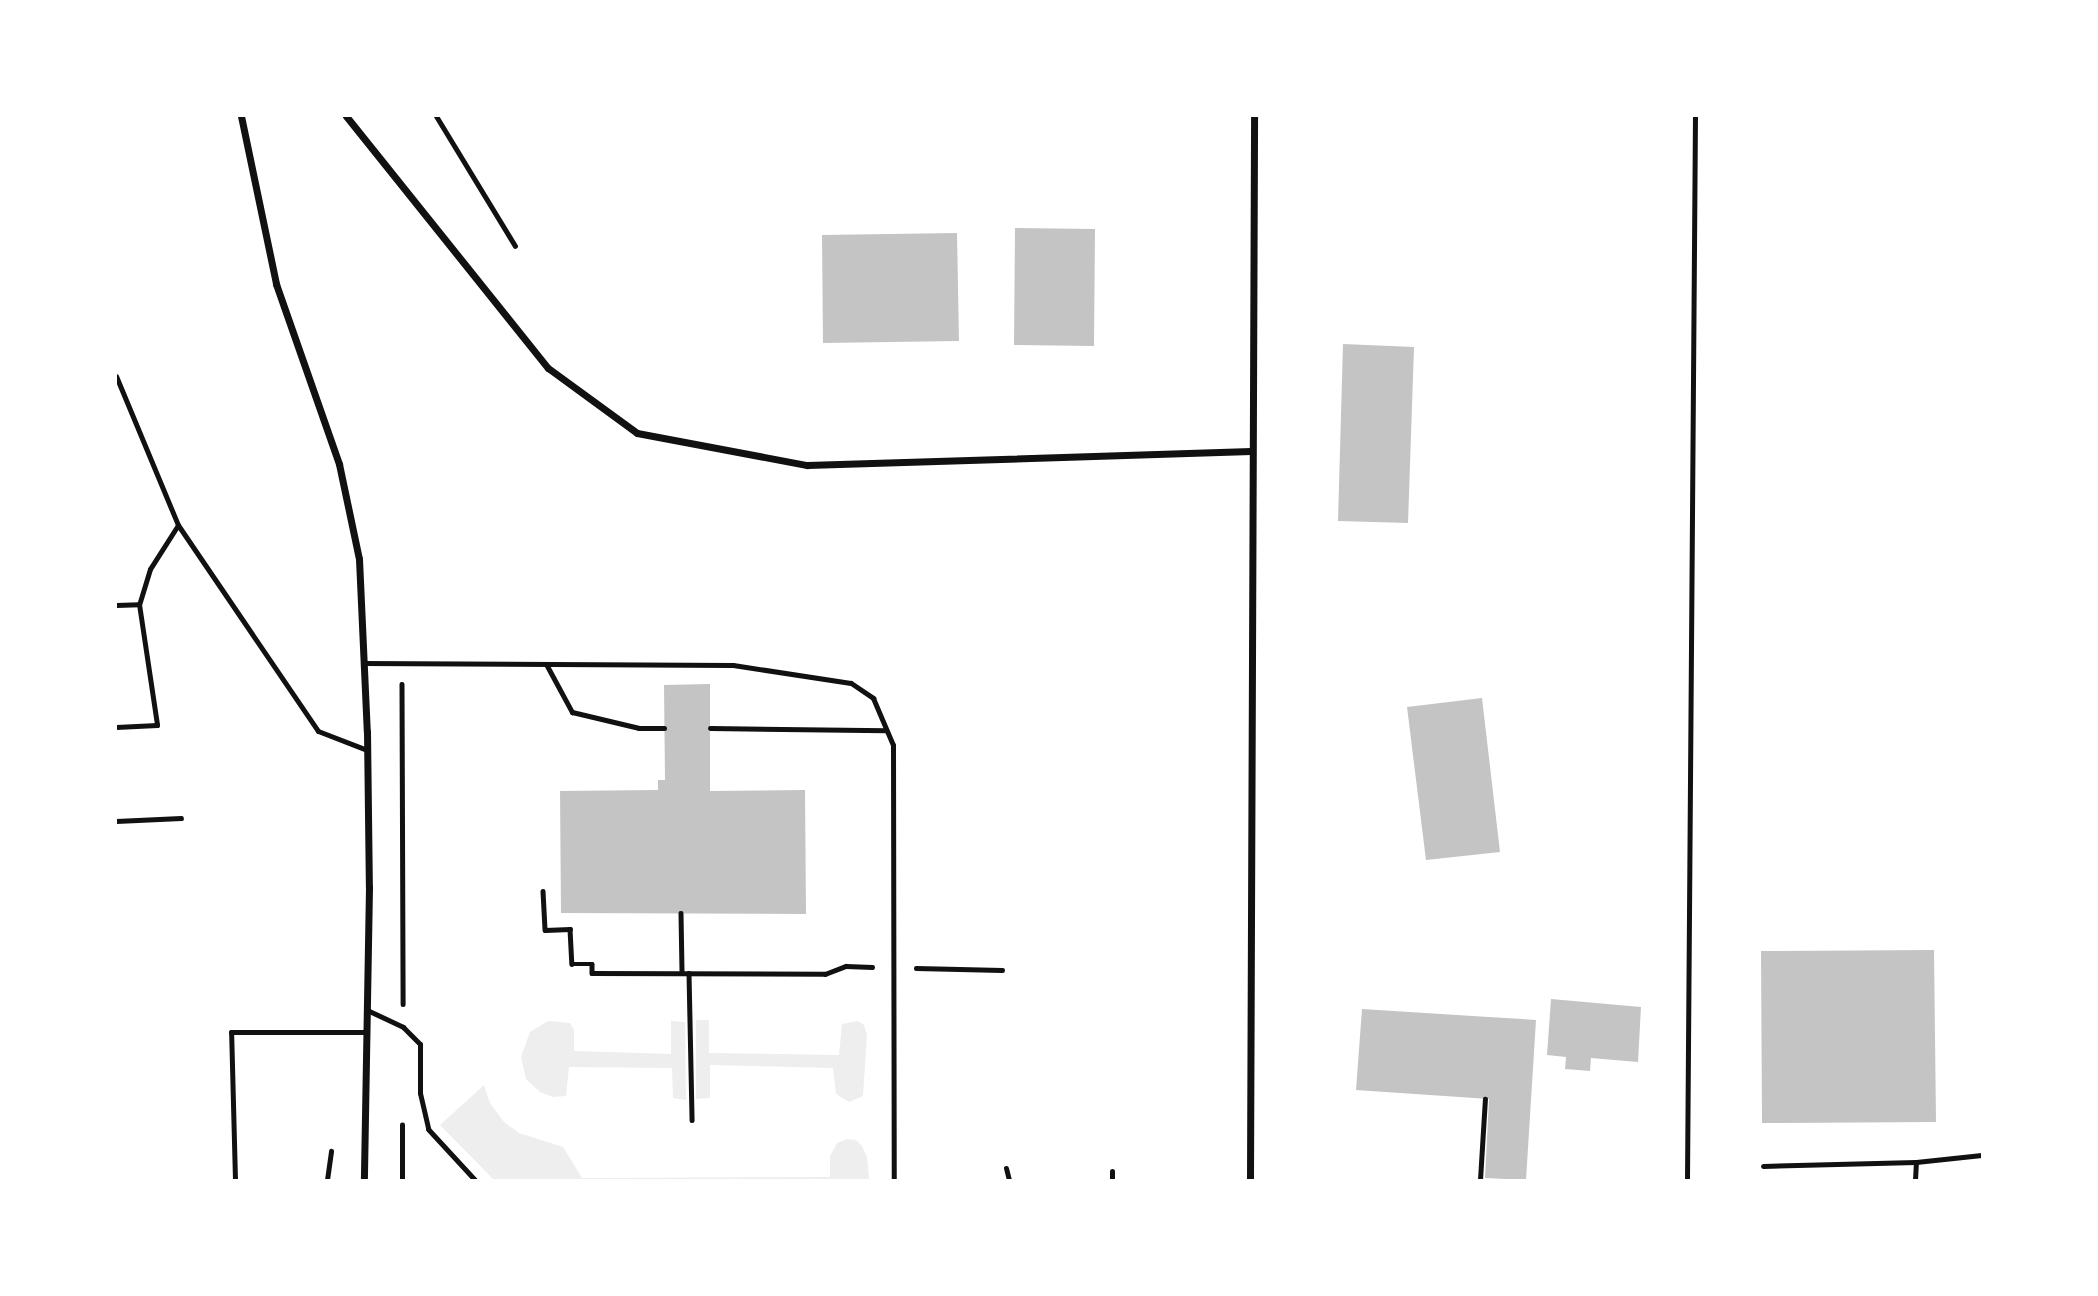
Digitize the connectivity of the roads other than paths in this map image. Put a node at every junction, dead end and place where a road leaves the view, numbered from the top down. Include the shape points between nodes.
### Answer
1 (241, 116) edge
2 (346, 116) edge
3 (436, 116) edge
4 (1254, 116) edge
5 (1695, 116) edge
6 (515, 246) dead end
7 (116, 376) edge
8 (1251, 451) junction
9 (178, 525) junction
10 (139, 604) junction
11 (116, 605) edge
12 (363, 663) junction
13 (546, 664) junction
14 (116, 727) edge
15 (664, 728) dead end
16 (710, 728) dead end
17 (886, 730) junction
18 (367, 750) junction
19 (180, 818) dead end
20 (116, 821) edge
21 (367, 1010) junction
22 (367, 1032) junction
23 (1983, 1155) edge
24 (1916, 1162) junction
25 (1763, 1166) dead end
26 (1006, 1168) dead end
27 (1112, 1171) dead end
28 (234, 1181) edge
29 (364, 1181) edge
30 (475, 1181) edge
31 (894, 1181) edge
32 (1009, 1181) edge
33 (1112, 1181) edge
34 (1250, 1181) edge
35 (1687, 1181) edge
36 (1915, 1181) edge

1 - 12 street via 276,284 339,464 359,559
2 - 8 street via 548,368 637,433 807,464
3 - 6 lane
4 - 8 street
5 - 35 lane
7 - 9 lane
8 - 34 street
9 - 10 lane via 150,569
9 - 18 lane via 318,731
10 - 11 lane
10 - 14 lane via 157,725
12 - 13 lane
12 - 18 street
13 - 15 lane via 572,712 639,728
13 - 17 lane via 733,665 851,683 873,698
16 - 17 lane
17 - 31 lane via 893,745
18 - 21 street
19 - 20 lane
21 - 22 street
21 - 30 lane via 403,1027 420,1044 420,1093 428,1129
22 - 28 lane via 232,1032
22 - 29 street
23 - 24 lane
24 - 25 lane
24 - 36 lane
26 - 32 lane
27 - 33 lane

